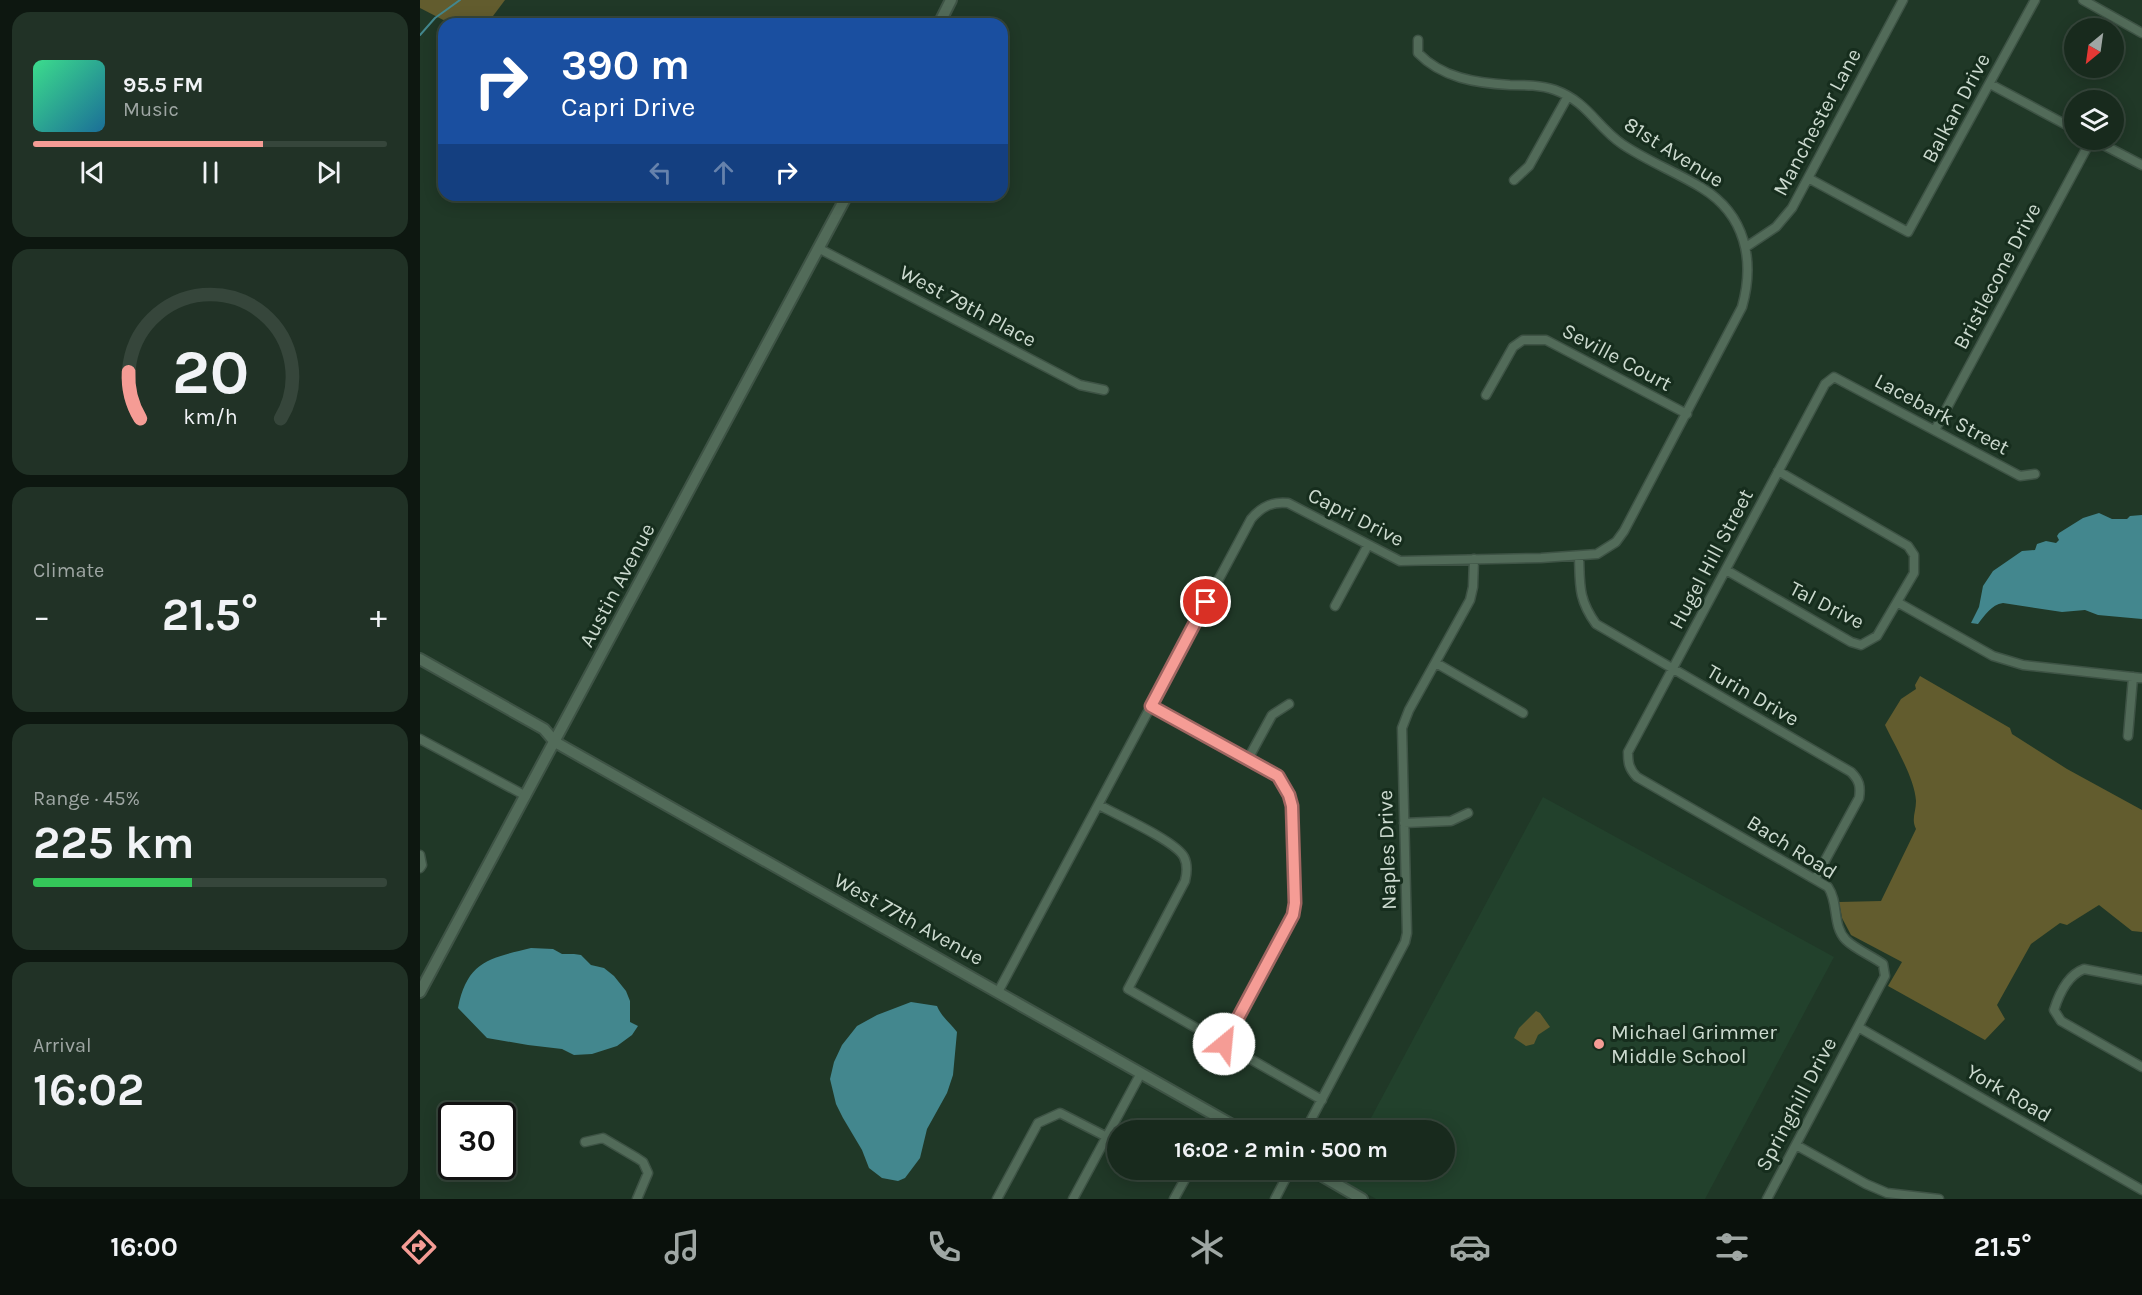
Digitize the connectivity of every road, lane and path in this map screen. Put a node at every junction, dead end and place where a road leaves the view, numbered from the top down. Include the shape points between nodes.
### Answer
1 (951, 0) edge
2 (1903, 0) edge
3 (2035, 0) edge
4 (2083, 0) edge
5 (942, 18) edge
6 (2142, 33) edge
7 (1418, 40) dead end
8 (1990, 84) junction
9 (1568, 96) junction
10 (2064, 124) edge
11 (2087, 150) edge
12 (2112, 150) edge
13 (2142, 165) edge
14 (1808, 178) junction
15 (1514, 180) dead end
16 (844, 201) edge
17 (1746, 247) junction
18 (818, 248) junction
19 (1748, 279) joint
20 (1834, 377) joint
21 (1104, 390) dead end
22 (1486, 395) dead end
23 (1687, 414) junction
24 (1935, 430) junction
25 (1778, 471) junction
26 (2035, 474) dead end
27 (1368, 545) junction
28 (1579, 556) junction
29 (1474, 560) junction
30 (1725, 570) junction
31 (1897, 602) junction
32 (1335, 606) dead end
33 (420, 659) edge
34 (1436, 663) junction
35 (1672, 669) junction
36 (2138, 678) edge
37 (1289, 704) dead end
38 (1151, 706) junction
39 (1523, 713) dead end
40 (2128, 736) dead end
41 (420, 739) edge
42 (555, 742) junction
43 (1248, 759) junction
44 (1628, 762) joint
45 (526, 796) junction
46 (1099, 805) junction
47 (1468, 813) dead end
48 (1404, 823) junction
49 (420, 855) edge
50 (420, 868) edge
51 (1815, 879) junction
52 (2142, 980) edge
53 (420, 992) edge
54 (998, 992) junction
55 (1858, 1028) junction
56 (1224, 1044) junction
57 (2142, 1067) edge
58 (1141, 1073) junction
59 (1322, 1100) junction
60 (1218, 1117) junction
61 (1116, 1120) edge
62 (1216, 1120) edge
63 (1223, 1120) edge
64 (1311, 1120) edge
65 (1107, 1137) joint
66 (585, 1142) dead end
67 (1796, 1145) junction
68 (1184, 1180) edge
69 (1285, 1180) edge
70 (1329, 1180) edge
71 (2142, 1190) edge
72 (1885, 1196) edge
73 (637, 1199) edge
74 (997, 1199) edge
75 (1073, 1199) edge
76 (1174, 1199) edge
77 (1275, 1199) edge
78 (1362, 1199) edge
79 (1767, 1199) edge
80 (1940, 1199) edge

1 - 5 street
2 - 14 street, Manchester Lane
3 - 8 street, Balkan Drive
4 - 6 street
7 - 9 street, 81st Avenue via 1418,53 1447,73 1477,82 1532,85
8 - 10 street
8 - 14 street, Balkan Drive via 1908,232
9 - 15 street via 1529,166
9 - 17 street, 81st Avenue via 1585,107 1620,143 1717,199 1737,225
11 - 24 street, Bristlecone Drive
12 - 13 street
14 - 17 street, Manchester Lane via 1776,227
16 - 18 street, Austin Avenue
17 - 19 street, 81st Avenue
18 - 21 street, West 79th Place via 1080,385
18 - 42 street, Austin Avenue
19 - 23 street, Capri Drive via 1742,308
20 - 24 street, Lacebark Street
20 - 25 street, Hugel Hill Street via 1825,384
22 - 23 street, Seville Court via 1513,347 1523,340 1546,340
23 - 28 street, Capri Drive via 1620,536 1597,554
24 - 26 street, Lacebark Street via 2020,476
25 - 30 street, Hugel Hill Street
25 - 31 street via 1908,546 1914,555 1914,573
27 - 29 street, Capri Drive via 1400,561
27 - 32 street
27 - 38 street, Capri Drive via 1288,503 1272,504 1257,512
28 - 29 street, Capri Drive
28 - 35 street, Turin Drive via 1581,596 1596,624
29 - 34 street, Naples Drive via 1470,600
30 - 31 street, Tal Drive via 1861,645 1877,636
30 - 35 street, Hugel Hill Street
31 - 36 street via 1994,656 2023,666
33 - 42 street, West 77th Avenue via 544,729
34 - 39 street
34 - 48 street, Naples Drive via 1402,728
35 - 44 street, Hugel Hill Street via 1628,752
35 - 51 street, Turin Drive via 1851,771 1858,779 1859,798
36 - 40 street
37 - 43 street via 1272,715
38 - 43 street
38 - 46 street, Capri Drive
41 - 45 street
42 - 45 street, Austin Avenue
42 - 54 street, West 77th Avenue
43 - 56 street via 1278,776 1289,795 1295,903 1288,926
44 - 51 street, Bach Road via 1637,777
45 - 53 street, Austin Avenue
46 - 54 street, Capri Drive
46 - 56 street via 1173,845 1187,865 1185,881 1128,989
47 - 48 street via 1451,821
48 - 59 street, Naples Drive via 1405,942
49 - 50 street
51 - 55 street, Bach Road via 1834,895 1839,927 1846,941 1882,964 1885,976
52 - 57 street via 2095,970 2075,972 2054,1010 2061,1022
54 - 58 street, West 77th Avenue
55 - 67 street, Springhill Drive
55 - 71 street, York Road
56 - 59 street
58 - 60 street, West 77th Avenue
58 - 61 street
59 - 64 street, Naples Drive
60 - 62 street
60 - 63 street, West 77th Avenue
65 - 74 street via 1060,1113 1049,1116 1038,1123
65 - 75 street
66 - 73 street via 603,1138 643,1162 648,1173
67 - 72 street
67 - 79 street, Springhill Drive
68 - 76 street
69 - 77 street
70 - 78 street
72 - 80 street

